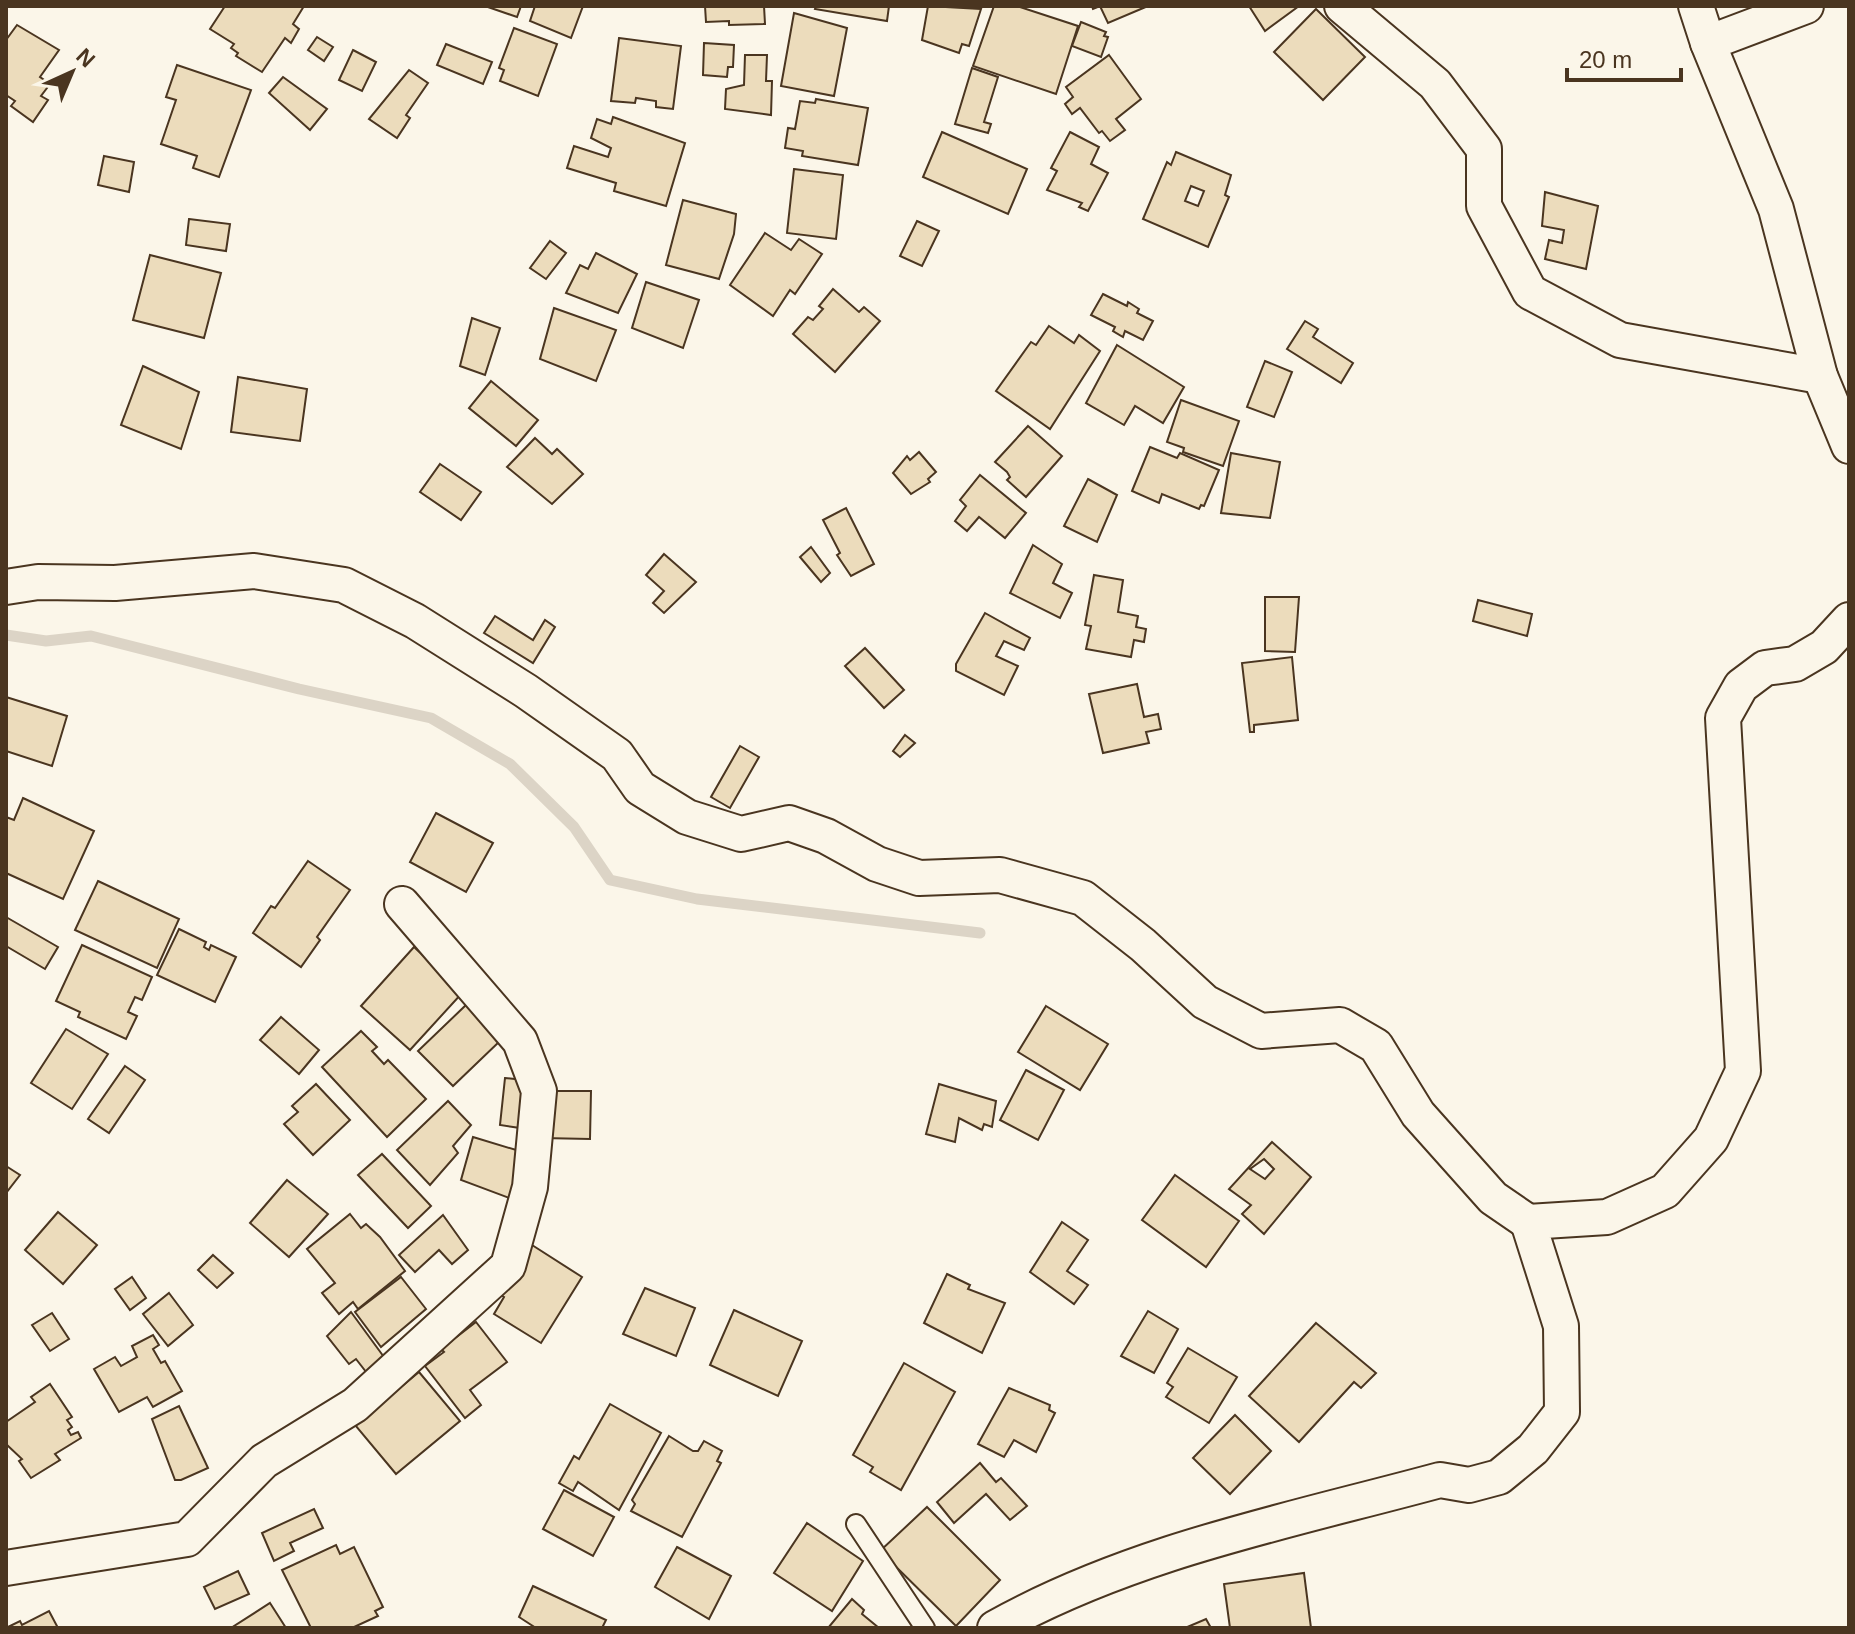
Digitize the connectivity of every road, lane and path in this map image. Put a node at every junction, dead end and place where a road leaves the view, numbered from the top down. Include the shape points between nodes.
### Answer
1 (1342, 6) edge
2 (1696, 6) edge
3 (1806, 6) edge
4 (1708, 43) junction
5 (1820, 376) junction
6 (1849, 446) edge
7 (6, 587) edge
8 (1849, 620) edge
9 (402, 904) dead end
10 (1528, 1222) junction
11 (856, 1524) dead end
12 (6, 1568) edge
13 (925, 1628) edge
14 (995, 1628) edge

1 - 5 street via 1435,84 1484,149 1484,206 1530,292 1620,340
2 - 4 street
3 - 4 street
4 - 5 street via 1776,209
5 - 6 street
7 - 10 street via 254,571 344,585 415,621 526,691 617,755 640,788 687,817 741,834 789,823 919,878 1000,875 1083,898 1205,1002 1261,1031 1340,1025 1376,1046 1418,1114 1493,1198
8 - 10 street via 1824,647 1795,664 1765,668 1741,686 1723,718 1743,1071 1711,1139 1665,1191 1607,1217
9 - 12 street via 520,1041 539,1091 530,1187 508,1266 355,1405 264,1461 187,1539
10 - 14 street via 1561,1326 1562,1412 1533,1449 1499,1477 1469,1485 1440,1480 1152,1557 1046,1600
11 - 13 lane

